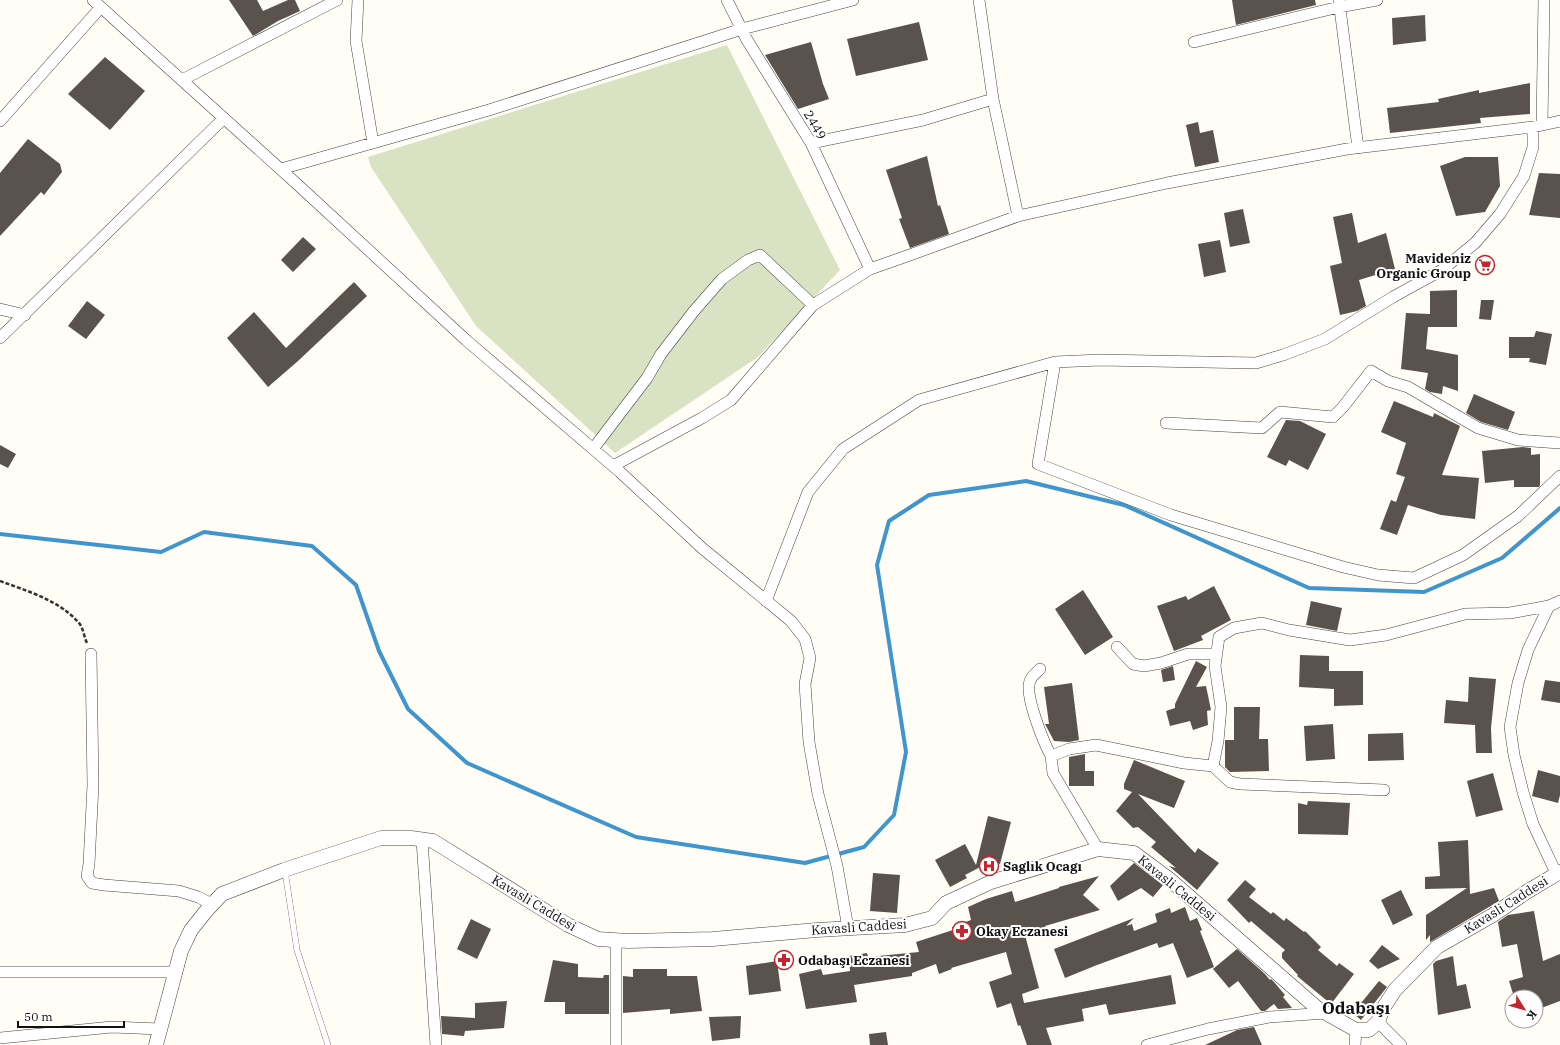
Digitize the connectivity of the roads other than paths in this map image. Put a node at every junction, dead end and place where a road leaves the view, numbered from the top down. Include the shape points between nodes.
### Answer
1 (338, 0) edge
2 (358, 0) edge
3 (728, 0) edge
4 (853, 0) edge
5 (979, 0) edge
6 (1377, 0) edge
7 (1544, 0) edge
8 (1339, 3) edge
9 (97, 4) edge
10 (742, 29) junction
11 (1194, 42) dead end
12 (182, 80) junction
13 (993, 99) junction
14 (224, 118) junction
15 (0, 121) edge
16 (1560, 121) edge
17 (1538, 125) junction
18 (373, 143) junction
19 (811, 143) junction
20 (1358, 148) junction
21 (281, 169) junction
22 (1018, 216) junction
23 (870, 270) junction
24 (813, 305) junction
25 (0, 309) edge
26 (25, 315) junction
27 (0, 338) edge
28 (1055, 362) junction
29 (1166, 423) dead end
30 (1560, 443) edge
31 (593, 449) junction
32 (613, 466) junction
33 (1560, 476) edge
34 (766, 601) junction
35 (1560, 601) edge
36 (1549, 606) junction
37 (1117, 647) dead end
38 (91, 654) road end
39 (1216, 654) junction
40 (1040, 669) dead end
41 (1051, 756) junction
42 (1214, 766) junction
43 (1384, 790) dead end
44 (422, 840) junction
45 (1098, 849) junction
46 (284, 870) junction
47 (1558, 873) edge
48 (212, 904) junction
49 (848, 928) junction
50 (616, 940) junction
51 (0, 972) edge
52 (175, 972) junction
53 (1326, 1013) junction
54 (1378, 1022) junction
55 (160, 1029) junction
56 (1356, 1030) junction
57 (0, 1038) edge
58 (156, 1045) edge
59 (328, 1045) edge
60 (436, 1045) edge
61 (616, 1045) edge
62 (1147, 1045) edge
63 (1355, 1045) edge
64 (1401, 1045) edge

1 - 12 street
2 - 18 street via 356,41
3 - 10 street, 2449
4 - 10 street
5 - 13 street
6 - 8 street
7 - 17 street
8 - 11 street
8 - 20 street
9 - 12 street
9 - 15 street
10 - 18 street via 489,110
10 - 19 street, 2449
12 - 14 street
13 - 19 street via 923,120
13 - 22 street
14 - 21 street
14 - 26 street
16 - 17 street
17 - 20 street
17 - 28 street via 1524,176 1500,214 1475,244 1442,270 1325,339 1256,363 1100,360
18 - 21 street
19 - 23 street, 2449
20 - 22 street via 1167,183
21 - 31 street via 466,340
22 - 23 street
23 - 24 street
24 - 31 street via 760,255 748,260 722,279 694,311 660,354 647,378
24 - 32 street via 731,400
25 - 26 street
26 - 27 street
28 - 33 street via 1038,464 1171,515 1350,569 1378,575 1414,578 1463,555 1518,516
28 - 34 street via 919,400 843,449 808,492
29 - 30 street via 1262,428 1280,412 1333,417 1371,371 1388,381 1408,387 1478,428 1518,440
31 - 32 street
32 - 34 street via 702,548
34 - 49 street via 790,621 805,639 810,658 805,684 809,742
35 - 36 street
36 - 39 street via 1510,613 1465,614 1386,635 1350,640 1262,623 1234,628 1219,637
36 - 47 street via 1528,650 1518,683 1510,727 1523,792 1534,824
37 - 39 street via 1133,664 1144,666 1188,654
38 - 48 street via 93,785 87,876 92,883 179,891
39 - 42 street via 1215,666 1221,707
40 - 41 street via 1030,681 1029,692 1040,732
41 - 42 street via 1069,749 1096,745 1184,763
41 - 45 street via 1054,773
42 - 43 street via 1230,782 1240,784
44 - 46 street, Kavasli Caddesi via 381,838
44 - 50 street, Kavasli Caddesi via 433,841 568,926 598,939
44 - 60 street
45 - 49 street, Kavasli Caddesi via 991,882 946,903 932,918 905,926
45 - 53 street, Kavasli Caddesi via 1134,852
46 - 48 street, Kavasli Caddesi via 222,894
46 - 59 lane via 297,950
47 - 54 street, Kavasli Caddesi via 1437,947 1395,990 1382,1010
48 - 52 street, Kavasli Caddesi via 192,930 181,951
49 - 50 street, Kavasli Caddesi via 713,939
50 - 61 street
51 - 52 street
52 - 55 street, Kavasli Caddesi
53 - 56 street, Kavasli Caddesi
53 - 62 street via 1270,1017 1208,1029
54 - 56 street via 1369,1030
54 - 64 street
55 - 57 street via 112,1027
55 - 58 street, Kavasli Caddesi
56 - 63 street

